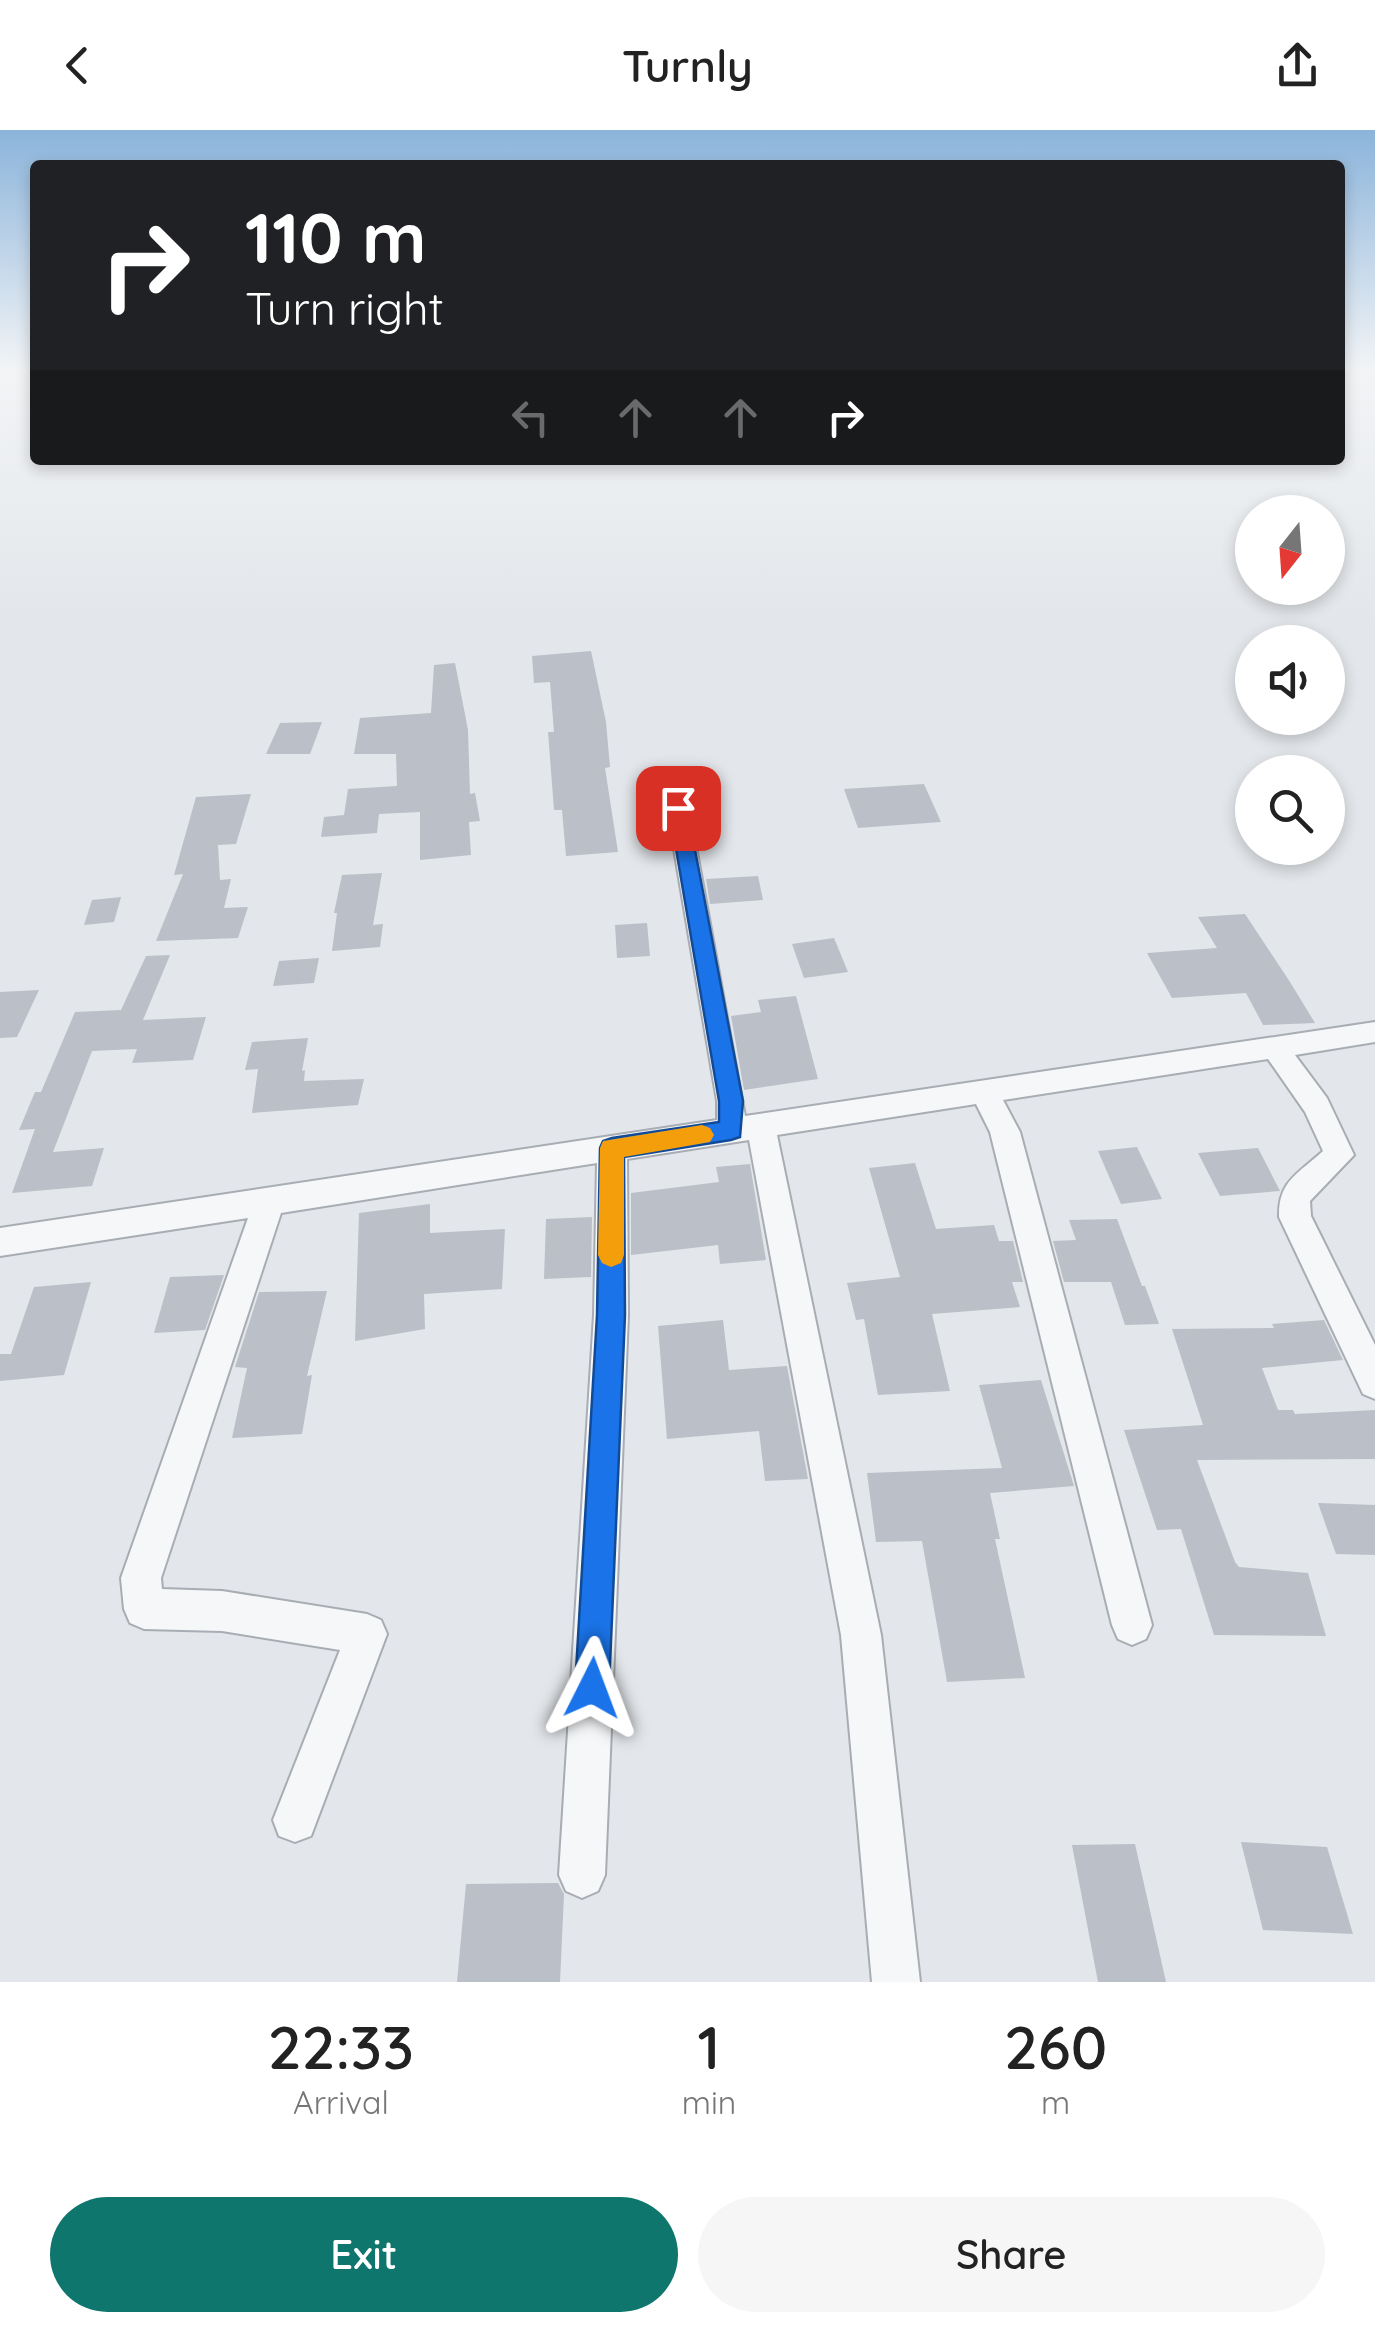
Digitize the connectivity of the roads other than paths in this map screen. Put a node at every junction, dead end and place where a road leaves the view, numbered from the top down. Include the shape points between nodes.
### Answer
1 (678, 808) dead end
2 (1375, 1032) edge
3 (1274, 1047) junction
4 (984, 1092) junction
5 (746, 1128) junction
6 (612, 1148) junction
7 (268, 1201) junction
8 (0, 1242) edge
9 (1375, 1382) edge
10 (1132, 1625) dead end
11 (295, 1820) dead end
12 (582, 1874) dead end
13 (896, 1982) edge

1 - 5 street via 731,1101
2 - 3 street
3 - 4 street
3 - 9 street via 1317,1106 1339,1155 1294,1196 1295,1217
4 - 5 street
4 - 10 street via 1005,1132
5 - 6 street
5 - 13 street via 860,1635
6 - 7 street
6 - 12 street via 611,1315
7 - 8 street
7 - 11 street via 141,1578 144,1608 222,1611 368,1634

